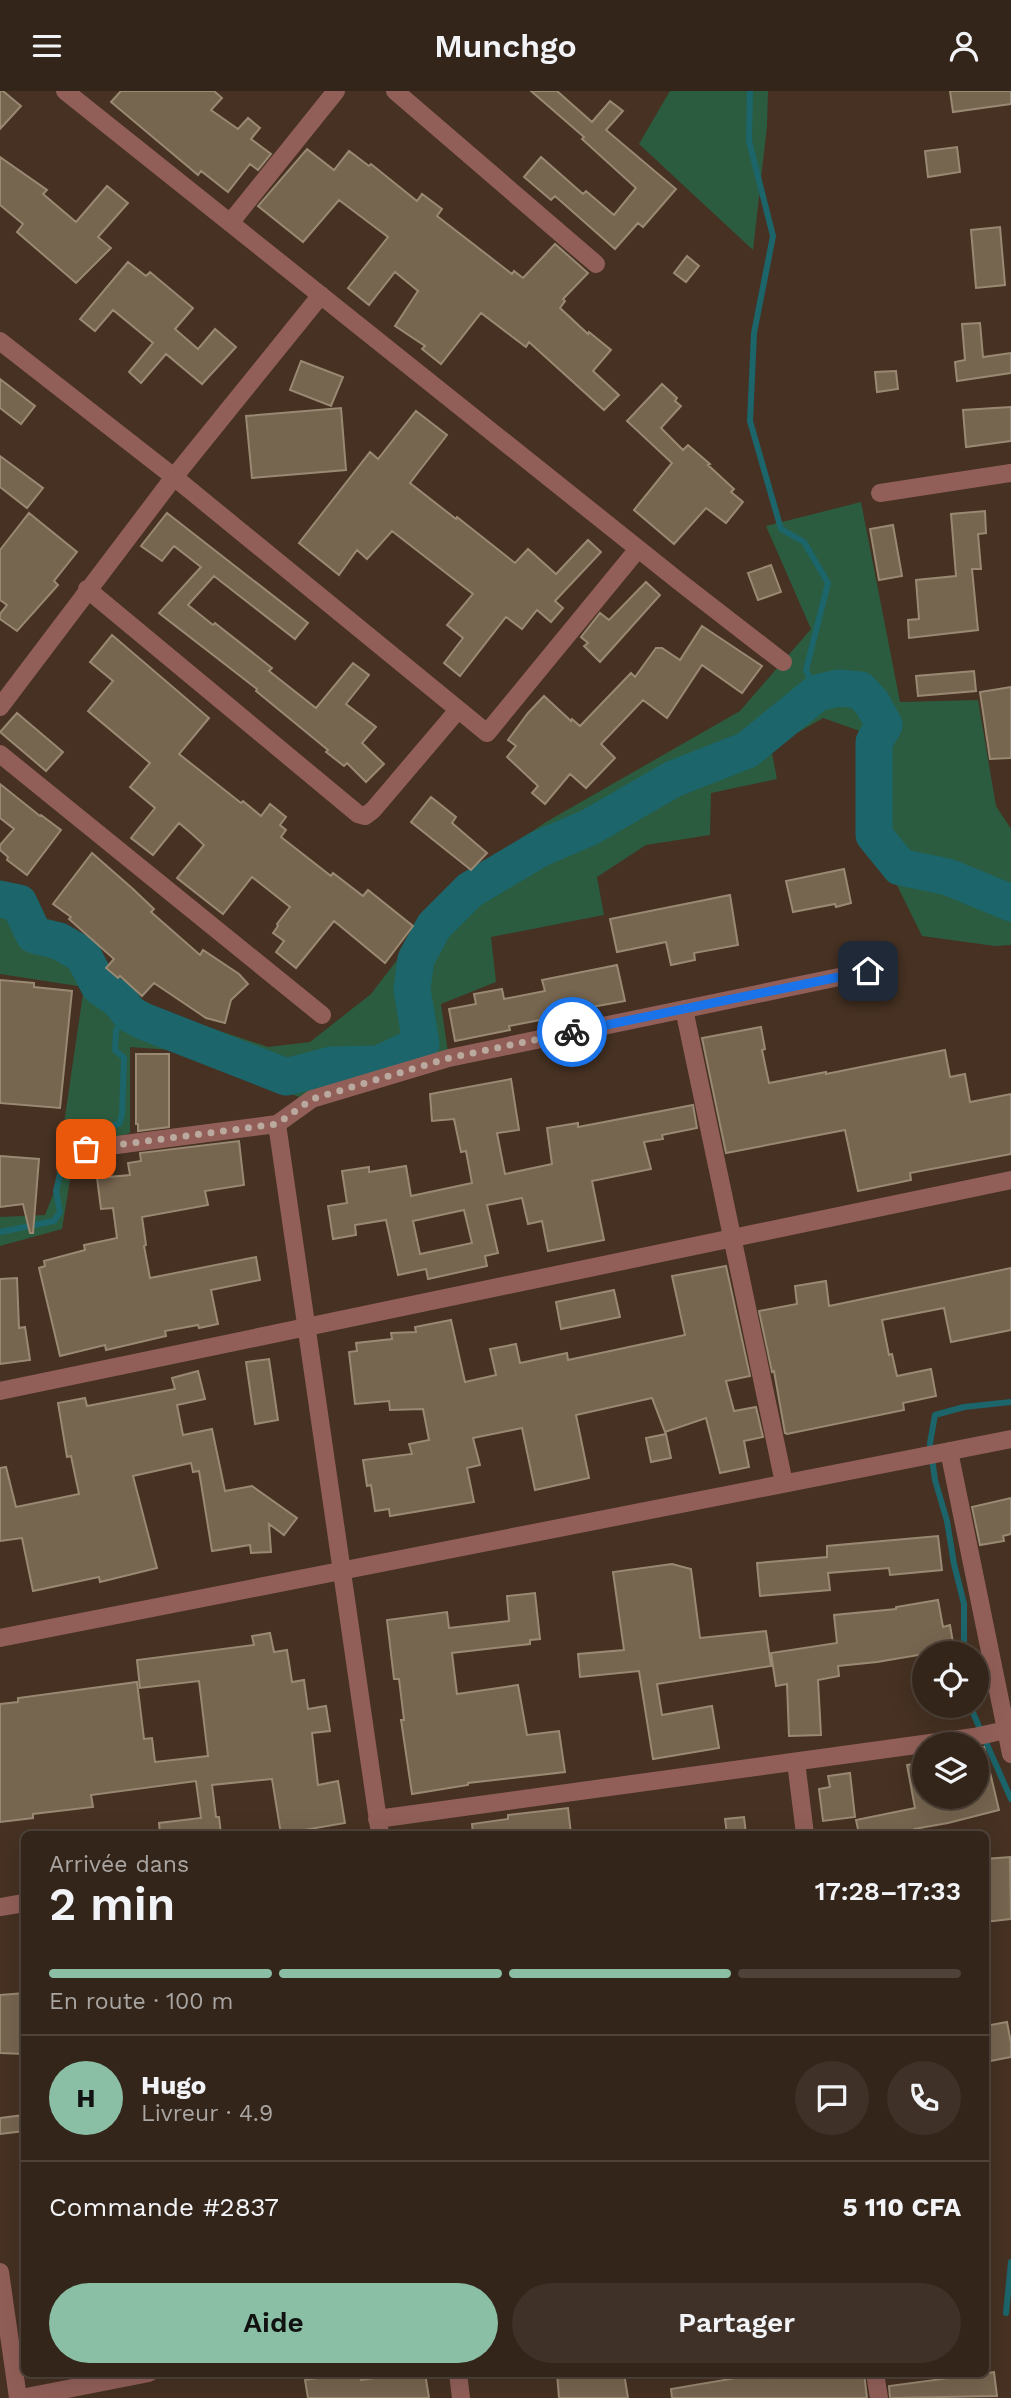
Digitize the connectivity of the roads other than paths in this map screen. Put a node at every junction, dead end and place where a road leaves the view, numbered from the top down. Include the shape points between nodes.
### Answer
1 (65, 91) edge
2 (336, 91) edge
3 (394, 91) edge
4 (230, 223) junction
5 (596, 264) dead end
6 (321, 295) junction
7 (0, 341) edge
8 (1011, 473) edge
9 (174, 477) junction
10 (880, 493) dead end
11 (638, 549) junction
12 (88, 589) junction
13 (783, 662) dead end
14 (0, 706) edge
15 (458, 710) junction
16 (0, 754) edge
17 (868, 971) dead end
18 (684, 1009) junction
19 (322, 1015) dead end
20 (277, 1124) junction
21 (86, 1149) dead end
22 (1011, 1180) edge
23 (732, 1238) junction
24 (307, 1326) junction
25 (0, 1391) edge
26 (1011, 1439) edge
27 (949, 1451) junction
28 (784, 1483) junction
29 (342, 1570) junction
30 (0, 1638) edge
31 (1002, 1731) junction
32 (1011, 1754) edge
33 (796, 1762) junction
34 (379, 1827) edge
35 (805, 1831) edge
36 (21, 1904) edge
37 (0, 1907) edge
38 (0, 2271) edge
39 (128, 2377) edge
40 (458, 2377) edge
41 (876, 2377) edge
42 (19, 2398) edge
43 (461, 2398) edge
44 (879, 2398) edge

1 - 4 street
2 - 4 street
3 - 5 street
4 - 6 street
6 - 9 street
6 - 11 street
7 - 9 street
8 - 10 street
9 - 12 street
9 - 15 street
11 - 13 street
11 - 15 street via 490,731 484,732
12 - 14 street
12 - 15 street via 358,814 365,816 373,810
16 - 19 street
17 - 18 street
18 - 20 street via 449,1058 312,1099
18 - 23 street
20 - 21 street
20 - 24 street
22 - 23 street
23 - 24 street
23 - 28 street
24 - 25 street
24 - 29 street
26 - 27 street
27 - 28 street
27 - 31 street
28 - 29 street
29 - 30 street
29 - 34 street
31 - 32 street
31 - 33 street
33 - 34 street
33 - 35 street
36 - 37 street
38 - 42 street
39 - 42 street
40 - 43 street
41 - 44 street

